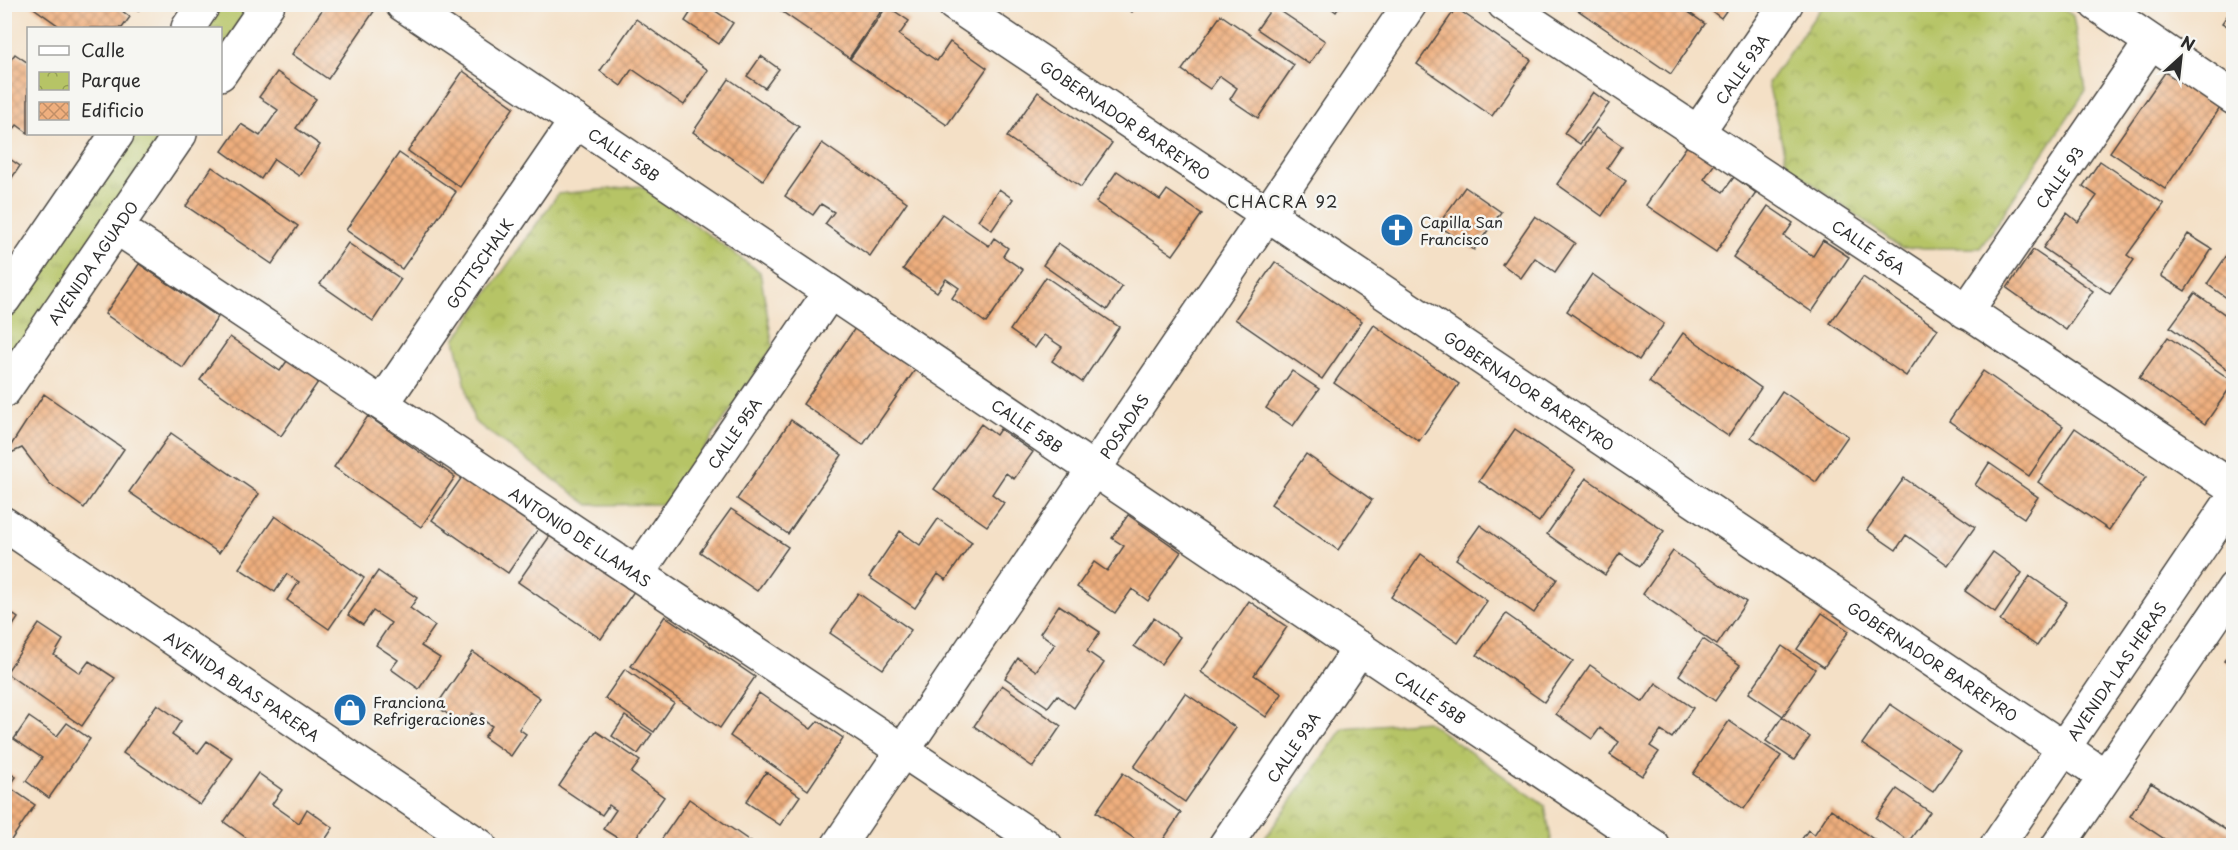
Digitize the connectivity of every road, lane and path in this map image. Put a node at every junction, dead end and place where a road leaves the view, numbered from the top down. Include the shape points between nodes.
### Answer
1 (204, 4) edge
2 (268, 4) edge
3 (402, 4) edge
4 (954, 4) edge
5 (1410, 4) edge
6 (1504, 4) edge
7 (1786, 4) edge
8 (2096, 4) edge
9 (189, 27) edge
10 (2151, 42) junction
11 (222, 71) edge
12 (2234, 98) edge
13 (576, 121) junction
14 (1697, 133) junction
15 (116, 135) edge
16 (179, 135) edge
17 (1268, 214) junction
18 (116, 227) junction
19 (830, 292) junction
20 (4, 299) edge
21 (1966, 312) junction
22 (4, 391) edge
23 (382, 404) junction
24 (1094, 470) junction
25 (2234, 488) edge
26 (2234, 497) edge
27 (4, 524) edge
28 (637, 574) junction
29 (2234, 588) edge
30 (1360, 648) junction
31 (2063, 749) junction
32 (903, 751) junction
33 (2105, 777) junction
34 (1632, 840) edge
35 (480, 846) edge
36 (838, 846) edge
37 (1046, 846) edge
38 (1224, 846) edge
39 (1997, 846) edge
40 (2058, 846) edge

1 - 9 street
2 - 11 street
3 - 13 street, CALLE 58B
4 - 17 street, GOBERNADOR BARREYRO
5 - 17 street, POSADAS
6 - 14 street, CALLE 56A
7 - 14 street, CALLE 93A
8 - 10 street
10 - 12 street
10 - 21 street, CALLE 93
13 - 19 street, CALLE 58B
13 - 23 street, GOTTSCHALK
14 - 21 street, CALLE 56A
15 - 20 street
16 - 18 street, AVENIDA AGUADO
17 - 24 street, POSADAS
17 - 31 street, GOBERNADOR BARREYRO
18 - 22 street, AVENIDA AGUADO
18 - 23 street, ANTONIO DE LLAMAS
19 - 24 street, CALLE 58B
19 - 28 street, CALLE 95A
21 - 25 street, CALLE 56A
23 - 28 street, ANTONIO DE LLAMAS
24 - 30 street, CALLE 58B
24 - 32 street, POSADAS
26 - 31 street, AVENIDA LAS HERAS
27 - 35 street, AVENIDA BLAS PARERA
28 - 32 street, ANTONIO DE LLAMAS
29 - 33 street
30 - 34 street, CALLE 58B
30 - 38 street, CALLE 93A
31 - 33 street, GOBERNADOR BARREYRO
31 - 39 street, AVENIDA LAS HERAS
32 - 36 street, POSADAS
32 - 37 street, ANTONIO DE LLAMAS
33 - 40 street

